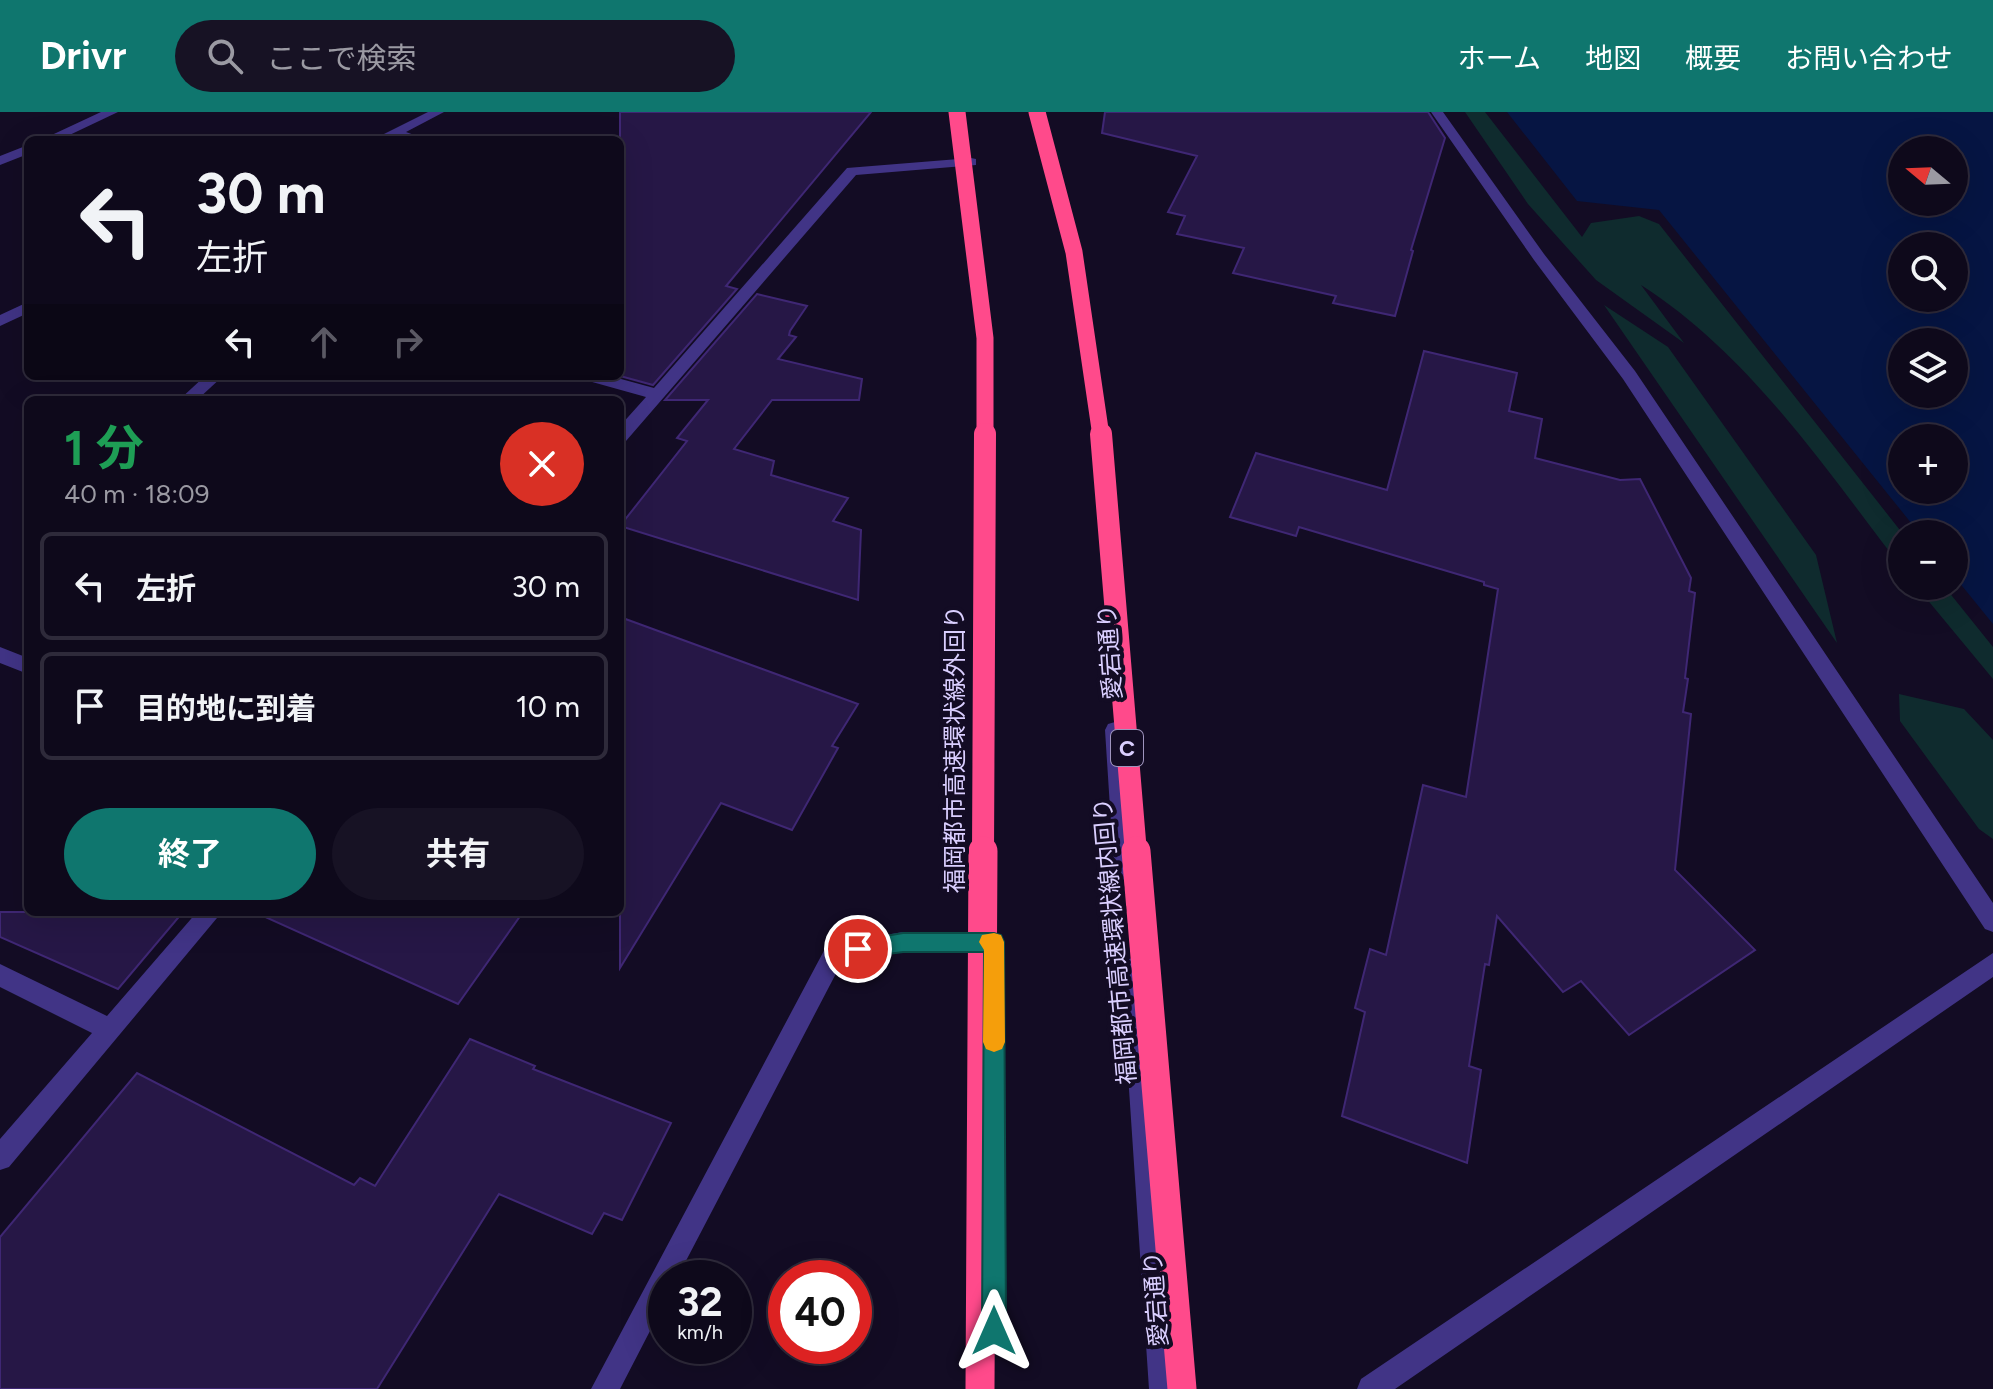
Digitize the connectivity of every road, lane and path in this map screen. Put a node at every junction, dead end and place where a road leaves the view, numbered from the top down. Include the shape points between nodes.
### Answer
1 (112, 112) edge
2 (438, 112) edge
3 (959, 112) edge
4 (1039, 112) edge
5 (1437, 112) edge
6 (394, 133) junction
7 (70, 136) edge
8 (388, 136) edge
9 (406, 136) edge
10 (24, 151) edge
11 (0, 161) edge
12 (971, 162) junction
13 (24, 309) edge
14 (0, 321) edge
15 (210, 380) edge
16 (605, 380) edge
17 (656, 394) junction
18 (192, 396) edge
19 (624, 432) edge
20 (0, 655) edge
21 (24, 664) edge
22 (208, 916) edge
23 (1993, 922) edge
24 (994, 942) junction
25 (1993, 964) edge
26 (0, 975) edge
27 (110, 1030) junction
28 (0, 1158) edge
29 (605, 1389) edge
30 (980, 1389) edge
31 (995, 1389) edge
32 (1163, 1389) edge
33 (1182, 1389) edge
34 (1371, 1389) edge

1 - 7 street
2 - 6 street
3 - 12 street
3 - 30 highway, 福岡都市高速環状線外回り, bridge via 985,338
4 - 32 street, 愛宕通り via 1060,174 1086,321
4 - 33 highway, 福岡都市高速環状線内回り / C, bridge via 1065,210 1091,354
5 - 23 street via 1629,375
6 - 8 street
6 - 9 street
10 - 11 street
12 - 17 street via 852,171
12 - 24 street via 989,321
13 - 14 street
15 - 18 street
16 - 17 street
17 - 19 street
20 - 21 street
22 - 27 street
24 - 29 street via 903,942 835,952
24 - 31 street
25 - 34 street
26 - 27 street
27 - 28 street

